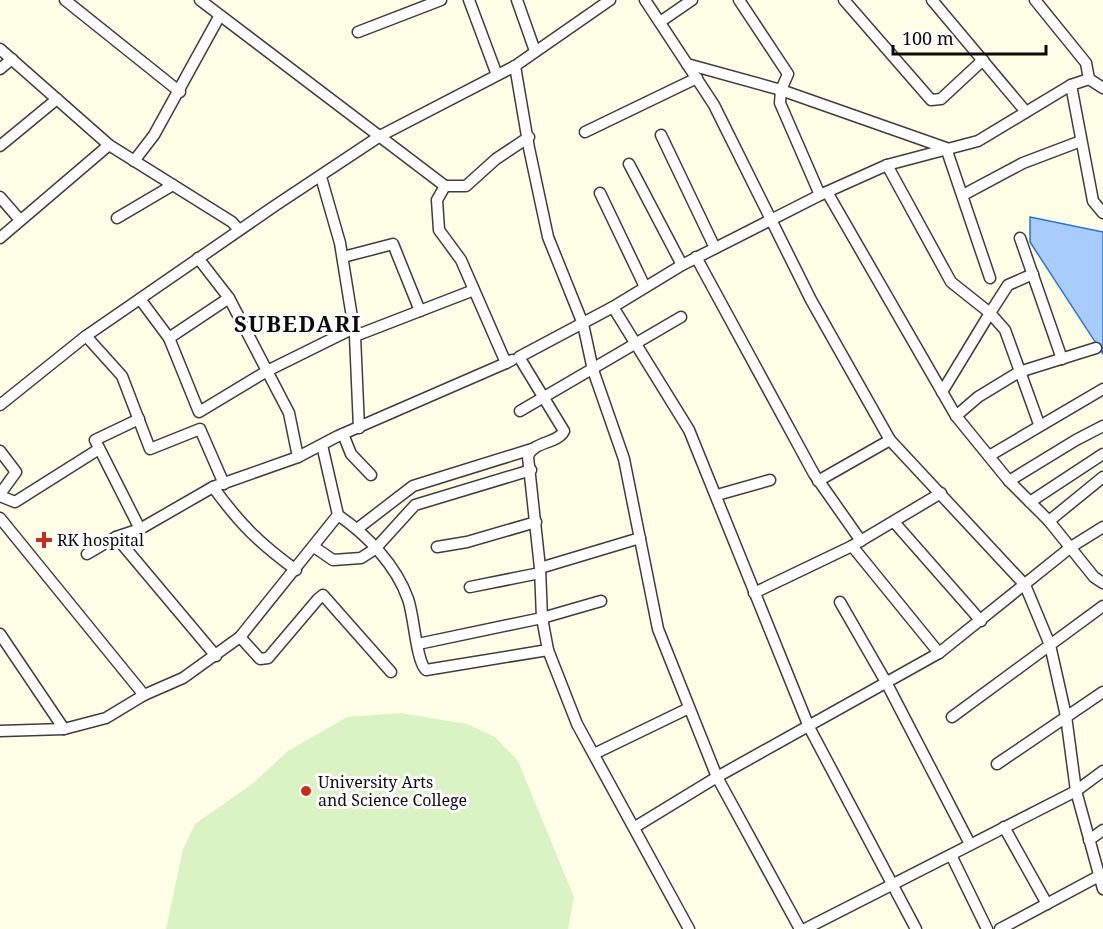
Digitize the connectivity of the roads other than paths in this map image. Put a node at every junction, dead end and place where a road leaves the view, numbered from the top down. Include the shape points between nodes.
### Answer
1 (65, 0) edge
2 (200, 0) edge
3 (441, 0) edge
4 (469, 0) edge
5 (517, 0) edge
6 (610, 0) edge
7 (645, 0) edge
8 (692, 0) edge
9 (739, 0) edge
10 (844, 0) edge
11 (932, 0) edge
12 (1035, 0) edge
13 (219, 17) junction
14 (660, 22) junction
15 (358, 32) dead end
16 (0, 49) edge
17 (535, 51) junction
18 (12, 59) junction
19 (983, 60) junction
20 (687, 63) junction
21 (515, 66) junction
22 (0, 69) edge
23 (497, 75) junction
24 (697, 78) junction
25 (1089, 79) junction
26 (1071, 85) junction
27 (1103, 87) edge
28 (781, 90) junction
29 (180, 92) junction
30 (57, 99) junction
31 (1026, 112) junction
32 (585, 132) dead end
33 (661, 135) dead end
34 (380, 136) junction
35 (529, 137) junction
36 (1081, 141) junction
37 (109, 145) junction
38 (0, 146) edge
39 (946, 148) junction
40 (134, 160) junction
41 (629, 164) dead end
42 (887, 165) junction
43 (321, 177) junction
44 (172, 185) junction
45 (445, 186) junction
46 (600, 193) dead end
47 (824, 194) junction
48 (963, 195) junction
49 (0, 197) edge
50 (1103, 213) edge
51 (117, 218) dead end
52 (20, 220) junction
53 (770, 220) junction
54 (239, 230) junction
55 (0, 238) edge
56 (1020, 238) dead end
57 (715, 248) junction
58 (343, 257) junction
59 (696, 257) junction
60 (198, 258) junction
61 (682, 265) junction
62 (1033, 274) junction
63 (990, 278) dead end
64 (645, 287) junction
65 (474, 290) junction
66 (229, 298) junction
67 (140, 299) junction
68 (613, 307) junction
69 (420, 311) junction
70 (990, 313) junction
71 (681, 317) dead end
72 (583, 324) junction
73 (355, 332) junction
74 (86, 336) junction
75 (169, 338) junction
76 (636, 344) junction
77 (1096, 348) dead end
78 (519, 357) junction
79 (1062, 359) junction
80 (506, 363) junction
81 (593, 370) junction
82 (267, 371) junction
83 (1019, 372) junction
84 (1103, 389) edge
85 (942, 392) junction
86 (545, 397) junction
87 (0, 405) edge
88 (520, 411) dead end
89 (956, 416) junction
90 (139, 419) junction
91 (1039, 424) junction
92 (1103, 426) edge
93 (359, 428) junction
94 (343, 434) junction
95 (890, 440) junction
96 (322, 445) junction
97 (99, 449) junction
98 (532, 449) junction
99 (0, 451) edge
100 (1103, 454) edge
101 (989, 456) junction
102 (298, 457) junction
103 (531, 470) junction
104 (371, 475) dead end
105 (1103, 477) edge
106 (770, 480) dead end
107 (818, 481) junction
108 (1009, 481) junction
109 (219, 485) junction
110 (941, 493) junction
111 (0, 495) edge
112 (717, 495) junction
113 (1030, 502) junction
114 (338, 514) junction
115 (0, 518) edge
116 (1049, 521) junction
117 (536, 522) junction
118 (894, 522) junction
119 (1103, 527) edge
120 (140, 529) junction
121 (357, 529) junction
122 (116, 537) junction
123 (640, 538) junction
124 (856, 543) junction
125 (314, 547) junction
126 (437, 547) dead end
127 (1071, 547) junction
128 (375, 549) junction
129 (87, 554) dead end
130 (296, 570) junction
131 (540, 570) junction
132 (1103, 583) edge
133 (1025, 585) junction
134 (470, 586) dead end
135 (754, 593) junction
136 (601, 601) dead end
137 (840, 602) dead end
138 (1103, 606) edge
139 (542, 618) junction
140 (981, 621) junction
141 (0, 634) edge
142 (240, 637) junction
143 (418, 644) junction
144 (1050, 645) junction
145 (548, 650) junction
146 (939, 653) junction
147 (216, 656) junction
148 (391, 672) dead end
149 (886, 682) junction
150 (1103, 692) edge
151 (144, 694) junction
152 (687, 709) junction
153 (952, 717) dead end
154 (1066, 717) junction
155 (809, 727) junction
156 (64, 729) junction
157 (0, 732) edge
158 (594, 754) junction
159 (997, 764) dead end
160 (1103, 771) edge
161 (717, 777) junction
162 (1076, 791) junction
163 (635, 827) junction
164 (1004, 827) junction
165 (1103, 830) edge
166 (1089, 840) junction
167 (970, 844) junction
168 (951, 855) junction
169 (1099, 876) junction
170 (893, 884) junction
171 (1103, 889) edge
172 (1047, 904) junction
173 (689, 929) edge
174 (800, 929) edge
175 (805, 929) edge
176 (916, 929) edge
177 (987, 929) edge
178 (1000, 929) edge

1 - 29 street
2 - 13 street
3 - 15 street
4 - 23 street
5 - 17 street
6 - 17 street
7 - 14 street
8 - 14 street
9 - 28 street via 785,68 787,79
10 - 19 street via 931,100 940,99
11 - 19 street
12 - 25 street via 1086,63
13 - 29 street
13 - 34 street
14 - 20 street
16 - 18 street
17 - 21 street
18 - 22 street
18 - 30 street
19 - 31 street
20 - 24 street
20 - 28 street
21 - 23 street
21 - 35 street
23 - 34 street
24 - 32 street
24 - 53 street
25 - 26 street
25 - 27 street
26 - 31 street
26 - 36 street
28 - 39 street
28 - 47 street via 782,108
29 - 40 street
30 - 37 street
30 - 38 street
31 - 39 street via 978,141
33 - 57 street
34 - 43 street
34 - 45 street
35 - 45 street via 466,186
35 - 72 street via 548,237
36 - 48 street via 1023,163
36 - 50 street via 1093,201
37 - 40 street
37 - 52 street
39 - 42 street
39 - 48 street
40 - 44 street
41 - 61 street
42 - 47 street
42 - 70 street via 951,282
43 - 54 street
43 - 58 street
44 - 51 street
44 - 54 street
45 - 65 street via 437,200 439,230 461,260
46 - 64 street
47 - 53 street
47 - 85 street
48 - 63 street
49 - 52 street
52 - 55 street
53 - 57 street
53 - 95 street
54 - 60 street
56 - 62 street
57 - 59 street
58 - 69 street via 393,244
58 - 73 street
59 - 61 street
59 - 107 street
60 - 66 street
60 - 67 street
61 - 64 street
62 - 70 street via 1008,285
62 - 79 street
64 - 68 street
65 - 69 street
65 - 80 street
66 - 75 street
66 - 82 street
67 - 74 street
67 - 75 street
68 - 72 street
68 - 76 street
69 - 73 street
70 - 83 street via 1005,330
70 - 85 street
71 - 76 street
72 - 78 street
72 - 81 street
73 - 82 street
73 - 93 street
74 - 87 street
74 - 90 street via 122,376
75 - 82 street via 199,412
76 - 81 street
76 - 112 street via 689,430
77 - 79 street
78 - 80 street
78 - 86 street
79 - 83 street
80 - 93 street
81 - 86 street
81 - 123 street via 624,459
82 - 102 street via 289,413
83 - 89 street
83 - 91 street
84 - 91 street
85 - 89 street
86 - 88 street
86 - 98 street via 563,427 563,434
89 - 101 street
90 - 97 street via 94,440
90 - 109 street via 150,449 200,429
91 - 101 street
92 - 108 street
93 - 94 street
94 - 96 street
94 - 104 street via 351,454
95 - 107 street
95 - 110 street
96 - 102 street
96 - 114 street
97 - 111 street via 15,502
97 - 120 street
98 - 103 street via 528,457
98 - 121 street via 413,486
99 - 111 street via 16,472
100 - 113 street
101 - 108 street
102 - 109 street
103 - 117 street
103 - 128 street via 415,505
105 - 116 street
106 - 112 street
107 - 124 street
108 - 113 street
109 - 120 street
109 - 130 street via 239,523
110 - 118 street
110 - 133 street
112 - 135 street
113 - 116 street
114 - 121 street
114 - 125 street
115 - 151 street
116 - 127 street
117 - 126 street
117 - 131 street
118 - 124 street
118 - 140 street
119 - 127 street
120 - 122 street
121 - 128 street
122 - 129 street
122 - 147 street
123 - 131 street
123 - 152 street via 658,630
124 - 135 street
124 - 146 street
125 - 128 street via 333,560 361,558
125 - 130 street
127 - 132 street
127 - 133 street
128 - 143 street via 388,562 408,598
130 - 142 street
131 - 134 street
131 - 139 street
133 - 140 street
133 - 144 street
135 - 155 street
136 - 139 street
137 - 149 street
138 - 144 street
139 - 143 street
139 - 145 street
140 - 146 street
141 - 156 street
142 - 147 street
142 - 148 street via 260,659 268,658 323,596
143 - 145 street via 422,666 430,671
144 - 153 street
144 - 154 street
145 - 158 street via 577,724
146 - 149 street
147 - 151 street via 183,678
149 - 155 street
149 - 167 street
150 - 154 street
151 - 156 street via 106,718
152 - 158 street
152 - 161 street
154 - 159 street
154 - 162 street
155 - 161 street
155 - 170 street
156 - 157 street
158 - 163 street
160 - 162 street
161 - 163 street
161 - 174 street
162 - 164 street
162 - 166 street
163 - 173 street
164 - 167 street
164 - 172 street
165 - 166 street
166 - 169 street
167 - 168 street
168 - 170 street
168 - 177 street
169 - 171 street
169 - 172 street
170 - 175 street
170 - 176 street
172 - 178 street

